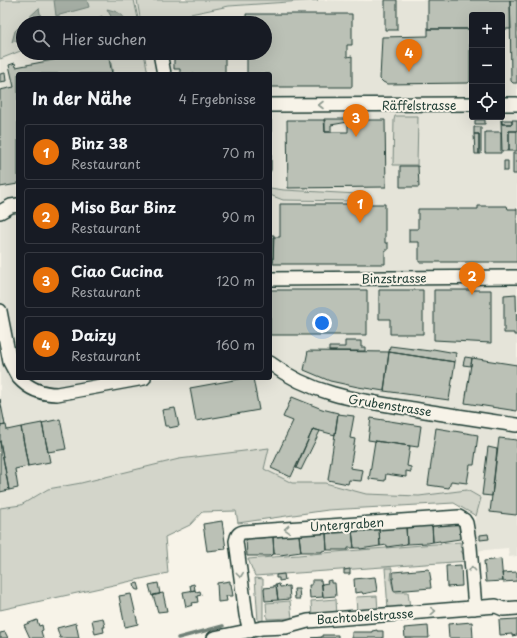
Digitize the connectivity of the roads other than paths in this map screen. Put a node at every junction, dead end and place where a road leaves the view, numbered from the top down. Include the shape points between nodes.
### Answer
1 (161, 60) edge
2 (164, 72) edge
3 (469, 104) edge
4 (505, 104) edge
5 (517, 104) edge
6 (272, 105) edge
7 (16, 205) edge
8 (0, 212) edge
9 (517, 277) edge
10 (272, 279) edge
11 (0, 311) edge
12 (272, 364) edge
13 (16, 372) edge
14 (22, 380) edge
15 (133, 380) edge
16 (517, 425) edge
17 (476, 608) junction
18 (517, 608) edge
19 (250, 631) junction
20 (214, 638) edge

1 - 2 street
3 -> 6 street, Räffelstrasse
4 - 5 street
7 - 8 street
9 - 10 street, Binzstrasse
11 - 13 street via 10,362
12 - 16 street, Grubenstrasse via 294,379 342,397
14 - 15 street via 36,391 50,394
17 - 18 street, Bachtobelstrasse
19 -> 17 street, Bachtobelstrasse via 286,627 308,621
17 -> 19 street, Untergraben via 466,523 459,516 240,532 236,541
19 - 20 street, Bachtobelstrasse

